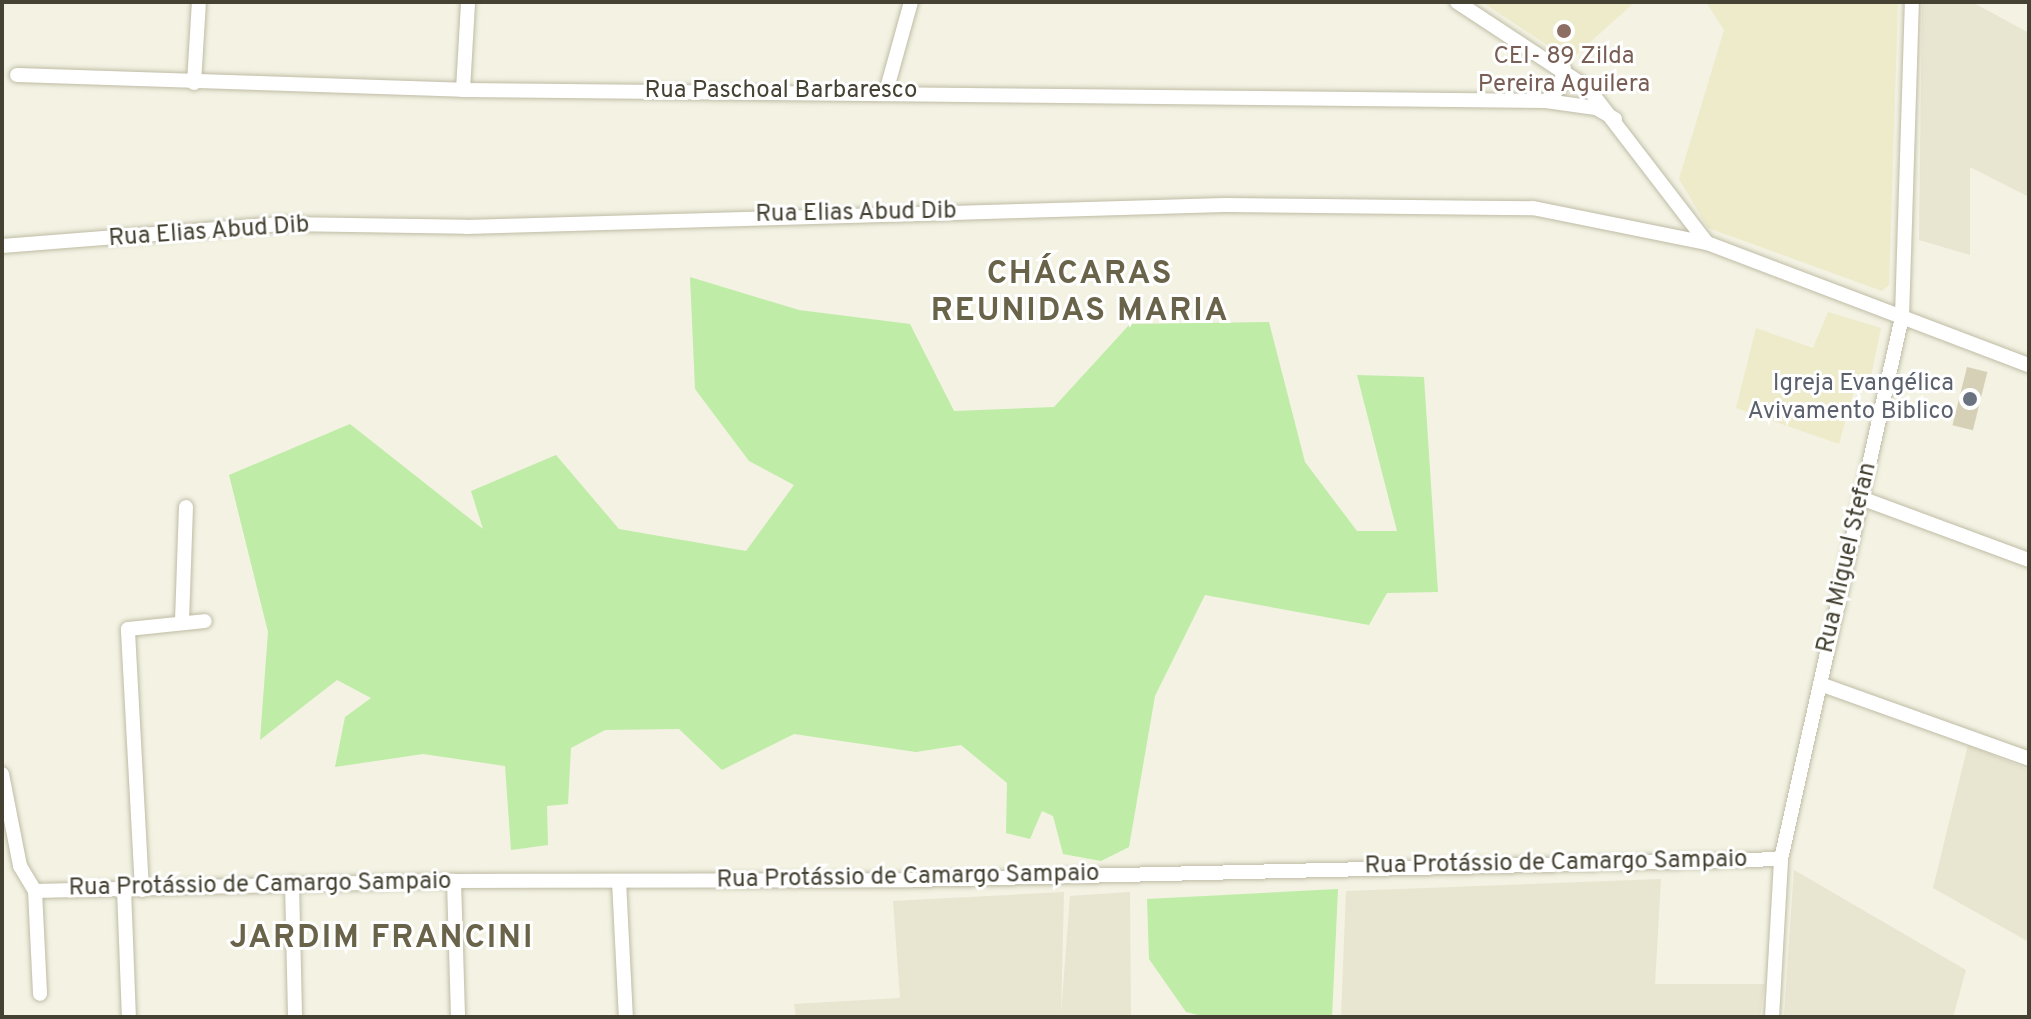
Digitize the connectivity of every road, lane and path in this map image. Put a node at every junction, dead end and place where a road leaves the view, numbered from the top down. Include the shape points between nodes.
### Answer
1 (199, 2) edge
2 (468, 2) edge
3 (911, 2) edge
4 (1457, 2) edge
5 (1912, 2) edge
6 (1564, 68) junction
7 (17, 75) dead end
8 (194, 83) junction
9 (463, 90) junction
10 (886, 92) junction
11 (1546, 101) junction
12 (1615, 119) junction
13 (1707, 243) junction
14 (2, 246) edge
15 (1902, 317) junction
16 (2029, 365) edge
17 (1861, 498) junction
18 (186, 507) dead end
19 (2029, 560) edge
20 (182, 621) junction
21 (205, 621) dead end
22 (1820, 684) junction
23 (2029, 759) edge
24 (2, 774) edge
25 (1781, 859) junction
26 (454, 881) junction
27 (619, 881) junction
28 (292, 883) junction
29 (124, 889) junction
30 (142, 890) junction
31 (35, 891) junction
32 (40, 994) dead end
33 (129, 1017) edge
34 (295, 1017) edge
35 (458, 1017) edge
36 (626, 1017) edge
37 (1772, 1017) edge

1 - 8 street
2 - 9 street
3 - 10 street
4 - 6 street
5 - 15 street, Rua Miguel Stefan
6 - 11 street via 1560,87
6 - 12 street
7 - 8 street, Rua Paschoal Barbaresco
8 - 9 street, Rua Paschoal Barbaresco
9 - 10 street, Rua Paschoal Barbaresco
10 - 11 street, Rua Paschoal Barbaresco
11 - 12 street, Rua Paschoal Barbaresco via 1596,108
12 - 13 street
13 - 14 street, Rua Elias Abud Dib via 1533,208 1225,205 466,227 284,224
13 - 15 street, Rua Elias Abud Dib
15 - 16 street, Rua Elias Abud Dib
15 - 17 street, Rua Miguel Stefan
17 - 19 street
17 - 22 street, Rua Miguel Stefan
18 - 20 street
20 - 21 street
20 - 30 street via 128,629
22 - 23 street
22 - 25 street, Rua Miguel Stefan
24 - 31 street via 20,866
25 - 27 street, Rua Protássio de Camargo Sampaio via 912,880
25 - 37 street, Rua Miguel Stefan
26 - 27 street, Rua Protássio de Camargo Sampaio
26 - 28 street, Rua Protássio de Camargo Sampaio
26 - 35 street
27 - 36 street
28 - 30 street, Rua Protássio de Camargo Sampaio
28 - 34 street
29 - 30 street, Rua Protássio de Camargo Sampaio
29 - 31 street, Rua Protássio de Camargo Sampaio
29 - 33 street
31 - 32 street

